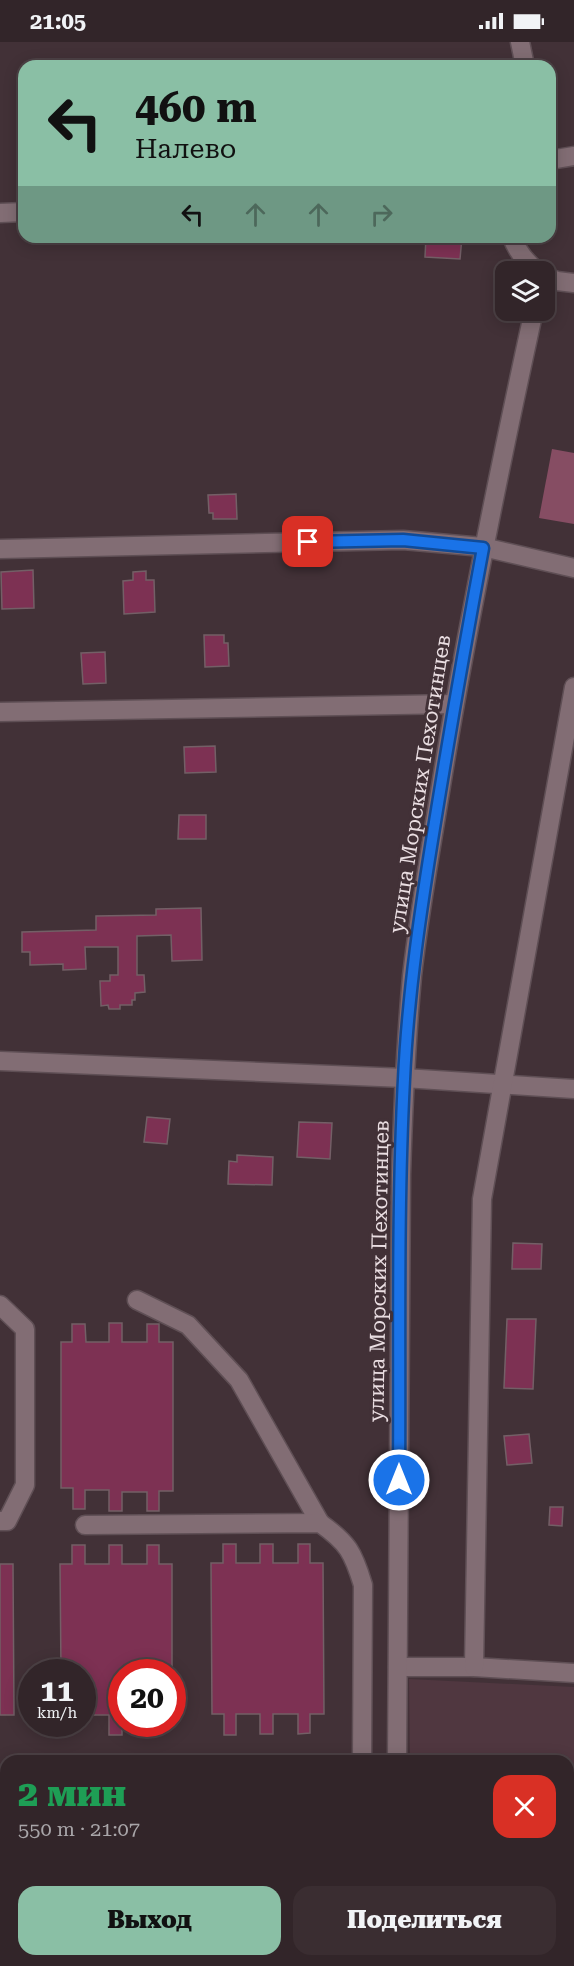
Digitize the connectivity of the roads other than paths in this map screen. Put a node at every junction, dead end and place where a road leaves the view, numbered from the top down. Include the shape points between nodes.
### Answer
1 (520, 42) edge
2 (524, 60) edge
3 (574, 151) edge
4 (556, 158) edge
5 (18, 212) edge
6 (0, 213) edge
7 (514, 243) edge
8 (525, 261) edge
9 (555, 280) edge
10 (574, 283) edge
11 (532, 321) edge
12 (483, 548) junction
13 (0, 549) edge
14 (574, 568) edge
15 (574, 687) edge
16 (454, 704) junction
17 (0, 712) edge
18 (570, 740) edge
19 (0, 1060) edge
20 (404, 1078) junction
21 (503, 1085) junction
22 (574, 1089) edge
23 (137, 1300) dead end
24 (0, 1305) edge
25 (0, 1521) edge
26 (320, 1522) junction
27 (85, 1525) dead end
28 (398, 1667) junction
29 (474, 1667) junction
30 (574, 1673) edge
31 (362, 1755) edge
32 (397, 1755) edge

1 - 2 lane
3 - 4 lane
5 - 6 lane
7 - 8 lane
9 - 10 lane
11 - 12 lane, улица Морских Пехотинцев
12 - 13 lane via 403,540
12 - 14 lane
12 - 16 lane, улица Морских Пехотинцев
15 - 18 lane
16 - 17 lane
16 - 20 lane, улица Морских Пехотинцев via 412,975
18 - 21 lane
19 - 20 lane
20 - 21 lane
20 - 28 lane, улица Морских Пехотинцев
21 - 22 lane
21 - 29 lane via 482,1199
23 - 26 lane via 188,1325 239,1380
24 - 25 lane via 25,1329 25,1485 7,1521
26 - 27 lane
26 - 31 lane via 340,1537 355,1557 363,1585
28 - 29 lane
28 - 32 lane, улица Морских Пехотинцев
29 - 30 lane

